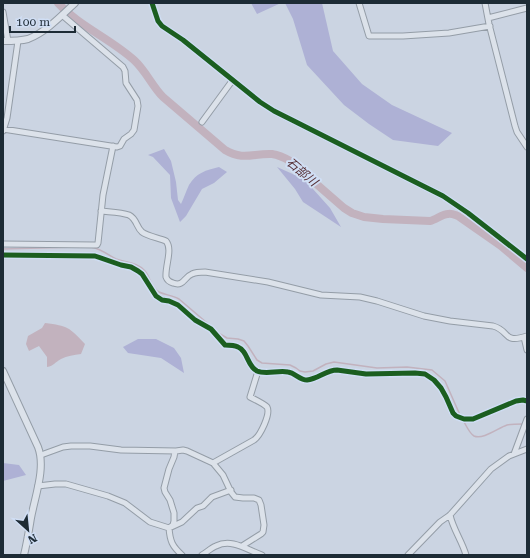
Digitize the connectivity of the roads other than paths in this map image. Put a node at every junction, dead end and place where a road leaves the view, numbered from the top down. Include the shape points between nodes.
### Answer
1 (75, 3) edge
2 (152, 3) edge
3 (359, 3) edge
4 (486, 3) edge
5 (527, 8) edge
6 (3, 12) edge
7 (62, 15) junction
8 (488, 18) junction
9 (490, 26) junction
10 (6, 41) edge
11 (18, 41) junction
12 (232, 81) junction
13 (202, 122) dead end
14 (3, 130) edge
15 (112, 146) junction
16 (527, 147) edge
17 (101, 212) junction
18 (3, 244) edge
19 (3, 255) edge
20 (527, 259) edge
21 (526, 337) edge
22 (527, 350) edge
23 (3, 371) edge
24 (258, 371) junction
25 (527, 401) edge
26 (527, 419) edge
27 (527, 449) edge
28 (175, 451) junction
29 (514, 454) junction
30 (41, 455) junction
31 (213, 463) junction
32 (38, 486) junction
33 (231, 490) junction
34 (450, 515) junction
35 (169, 528) junction
36 (242, 546) junction
37 (24, 555) edge
38 (182, 555) edge
39 (202, 555) edge
40 (262, 555) edge
41 (408, 555) edge
42 (466, 555) edge

1 - 7 street
2 - 12 street via 162,26
3 - 9 street via 369,36 449,33
4 - 8 street
5 - 8 street
6 - 10 street
7 - 11 street via 38,34
7 - 15 street via 122,65 126,83 138,100 134,130 124,138 120,146
8 - 9 street
9 - 16 street via 515,126
10 - 11 street
11 - 14 street via 8,114
12 - 13 street
12 - 20 street via 274,111 443,196
14 - 15 street
15 - 17 street
17 - 18 street via 98,243 95,245
17 - 21 street via 129,215 143,233 168,243 166,277 169,282 179,284 191,274 205,272 268,282 321,295 377,301 424,316 497,327 511,339
19 - 24 street via 95,256 131,267 142,274 156,296 178,305 210,329 226,345 240,348 253,368
21 - 22 street
23 - 30 street
24 - 25 street via 288,372 306,380 333,370 366,374 421,373 439,385 453,413 464,419 473,419 516,401
24 - 31 street via 250,397 266,406 268,410 261,432 254,440
26 - 29 street
27 - 29 street
28 - 30 street via 67,446
28 - 31 street via 183,450
28 - 35 street via 164,488 174,513 174,521
29 - 34 street via 491,469
30 - 32 street
31 - 33 street
32 - 35 street via 66,484 108,496 125,504 150,522
32 - 37 street
33 - 35 street via 210,498 182,522
33 - 36 street via 238,498 257,498 261,504 263,532
34 - 41 street
34 - 42 street
35 - 38 street via 172,542
36 - 39 street via 224,543
36 - 40 street

